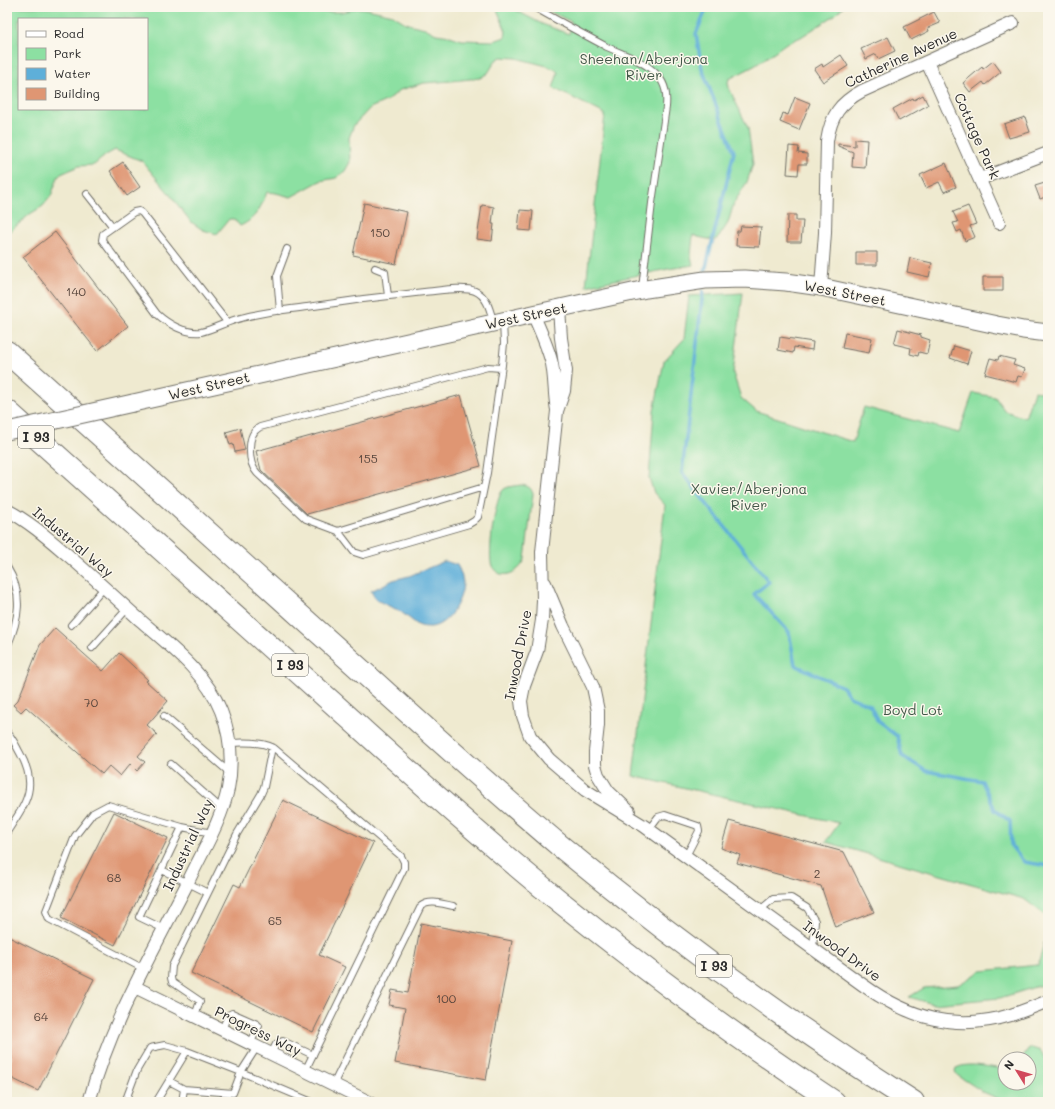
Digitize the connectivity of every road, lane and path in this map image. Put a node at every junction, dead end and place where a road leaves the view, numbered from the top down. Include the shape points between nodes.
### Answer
1 (534, 7) edge
2 (1013, 23) dead end
3 (927, 62) junction
4 (1048, 153) edge
5 (980, 179) junction
6 (87, 194) dead end
7 (999, 223) dead end
8 (112, 227) junction
9 (287, 249) dead end
10 (375, 268) dead end
11 (821, 288) junction
12 (642, 290) junction
13 (388, 296) junction
14 (559, 308) junction
15 (280, 311) junction
16 (533, 314) junction
17 (227, 322) junction
18 (498, 322) junction
19 (1048, 333) edge
20 (7, 352) edge
21 (501, 368) junction
22 (7, 411) edge
23 (557, 411) junction
24 (7, 431) edge
25 (484, 487) junction
26 (7, 510) edge
27 (338, 531) junction
28 (7, 567) edge
29 (543, 577) junction
30 (105, 587) junction
31 (128, 608) junction
32 (71, 625) dead end
33 (7, 647) edge
34 (92, 648) dead end
35 (164, 716) dead end
36 (7, 732) edge
37 (230, 743) junction
38 (272, 747) junction
39 (171, 764) dead end
40 (230, 774) junction
41 (222, 809) junction
42 (182, 827) junction
43 (646, 828) junction
44 (7, 832) edge
45 (212, 833) junction
46 (686, 856) junction
47 (162, 870) junction
48 (187, 883) junction
49 (208, 893) junction
50 (454, 906) dead end
51 (760, 910) junction
52 (164, 929) junction
53 (813, 949) junction
54 (144, 969) junction
55 (135, 987) junction
56 (1048, 1001) edge
57 (195, 1016) junction
58 (222, 1030) junction
59 (254, 1046) junction
60 (187, 1051) junction
61 (271, 1054) junction
62 (313, 1055) junction
63 (305, 1071) junction
64 (241, 1072) junction
65 (169, 1081) junction
66 (333, 1085) junction
67 (184, 1089) junction
68 (89, 1102) edge
69 (125, 1102) edge
70 (156, 1102) edge
71 (182, 1102) edge
72 (312, 1102) edge
73 (369, 1102) edge
74 (834, 1102) edge
75 (913, 1102) edge

1 - 12 lane via 644,65 657,74 664,86 666,108
2 - 3 street, Catherine Avenue
3 - 5 street, Cottage Park
3 - 11 street, Catherine Avenue via 857,94 844,103 834,116 827,141
4 - 5 street
5 - 7 street, Cottage Park
6 - 8 lane
8 - 17 lane via 134,212 142,213
8 - 17 lane via 103,234 102,240 162,319 176,326 201,332
9 - 15 lane via 277,276
10 - 13 lane via 385,272
11 - 12 main road, West Street via 744,279 705,280
11 - 19 main road, West Street via 997,325
12 - 14 main road, West Street
13 - 15 lane
13 - 18 lane via 457,289 471,290 486,300
14 - 16 main road, West Street
14 - 23 street, Inwood Drive via 566,370 564,391
15 - 17 lane via 241,317
16 - 18 main road, West Street
16 - 23 street, Inwood Drive via 551,362
18 - 21 lane via 504,343
18 - 24 main road, West Street, bridge
20 - 75 highway, I 93 via 561,847 747,990
21 - 25 lane
21 - 27 lane via 488,367 257,429 249,448 256,472 306,519
22 - 74 highway, I 93 via 515,865 674,990
23 - 29 street, Inwood Drive via 542,543
25 - 27 lane
25 - 27 lane via 478,517 469,524 363,555 354,552
26 - 30 street, Industrial Way via 43,534
28 - 33 lane via 15,586 18,618
29 - 43 street, Inwood Drive via 563,626 593,687 598,711 595,764 598,775 608,791
29 - 43 street, Inwood Drive via 539,641 522,697 523,716 528,731 549,759 585,790
30 - 31 street, Industrial Way
30 - 32 lane
31 - 34 lane
31 - 37 street, Industrial Way via 180,656 208,687 221,711
35 - 40 lane
36 - 44 lane via 26,763 30,779 26,800
37 - 38 lane via 241,742
37 - 40 street, Industrial Way
38 - 49 lane via 261,794 237,834
38 - 62 lane via 401,856 404,862 404,868
39 - 41 lane
40 - 41 street, Industrial Way
41 - 45 street, Industrial Way
42 - 45 lane
42 - 47 lane
42 - 54 lane via 108,805 93,813 75,836 46,911 49,920
43 - 46 street, Inwood Drive
43 - 46 lane via 658,817 665,815 698,826 699,831
45 - 48 street, Industrial Way
46 - 51 street, Inwood Drive
47 - 48 lane
47 - 52 lane via 139,918
48 - 49 lane
48 - 52 street, Industrial Way
49 - 57 lane via 172,966 171,973 172,982 200,1001
50 - 66 lane via 429,902 421,906
51 - 53 street, Inwood Drive
51 - 53 lane via 773,899 791,898 807,908 815,922
52 - 54 street, Industrial Way
53 - 56 street, Inwood Drive via 889,1003 937,1020 988,1020 1011,1015
54 - 55 street, Industrial Way
55 - 57 street, Progress Way
55 - 68 street, Industrial Way via 104,1057
57 - 58 street, Progress Way
58 - 59 street, Progress Way
58 - 59 lane via 228,1015 232,1013 257,1024
59 - 61 street, Progress Way
59 - 64 lane
60 - 64 lane
60 - 65 lane
60 - 69 lane via 166,1045 150,1048 136,1070
61 - 62 lane via 276,1044 283,1041
61 - 63 street, Progress Way
62 - 63 lane
63 - 66 street, Progress Way
64 - 67 lane via 233,1093
64 - 72 lane
65 - 67 lane
65 - 70 lane
66 - 73 street, Progress Way
67 - 71 lane

